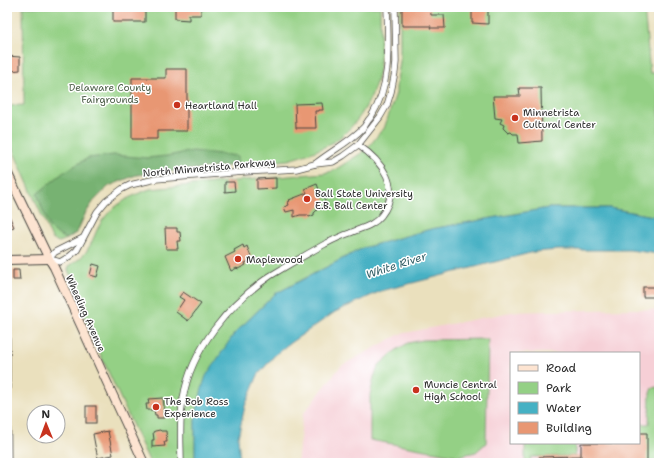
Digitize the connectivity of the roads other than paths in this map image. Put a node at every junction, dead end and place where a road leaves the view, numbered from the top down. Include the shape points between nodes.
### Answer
1 (387, 7) edge
2 (394, 7) edge
3 (358, 145) junction
4 (315, 164) junction
5 (7, 172) edge
6 (83, 238) junction
7 (49, 259) junction
8 (7, 260) edge
9 (7, 339) edge
10 (7, 361) edge
11 (8, 456) edge
12 (8, 463) edge
13 (144, 463) edge
14 (181, 463) edge

1 - 4 street, North Minnetrista Parkway via 387,64 381,98 364,126
2 - 3 street, North Minnetrista Parkway via 396,62 391,92 380,117
3 - 4 street, North Minnetrista Parkway via 333,162
3 - 14 street via 374,158 389,179 390,190 386,209 372,224 329,242 270,276 223,318 203,345 189,374 181,412
4 - 6 street, North Minnetrista Parkway via 286,170 156,179 130,185 106,201
5 - 7 main road, Wheeling Avenue
6 - 7 street via 55,252
6 - 7 street, North Minnetrista Parkway via 77,250 65,259 60,262
7 - 8 main road
7 - 13 main road, Wheeling Avenue
9 - 10 street
10 - 11 street
11 - 12 street

